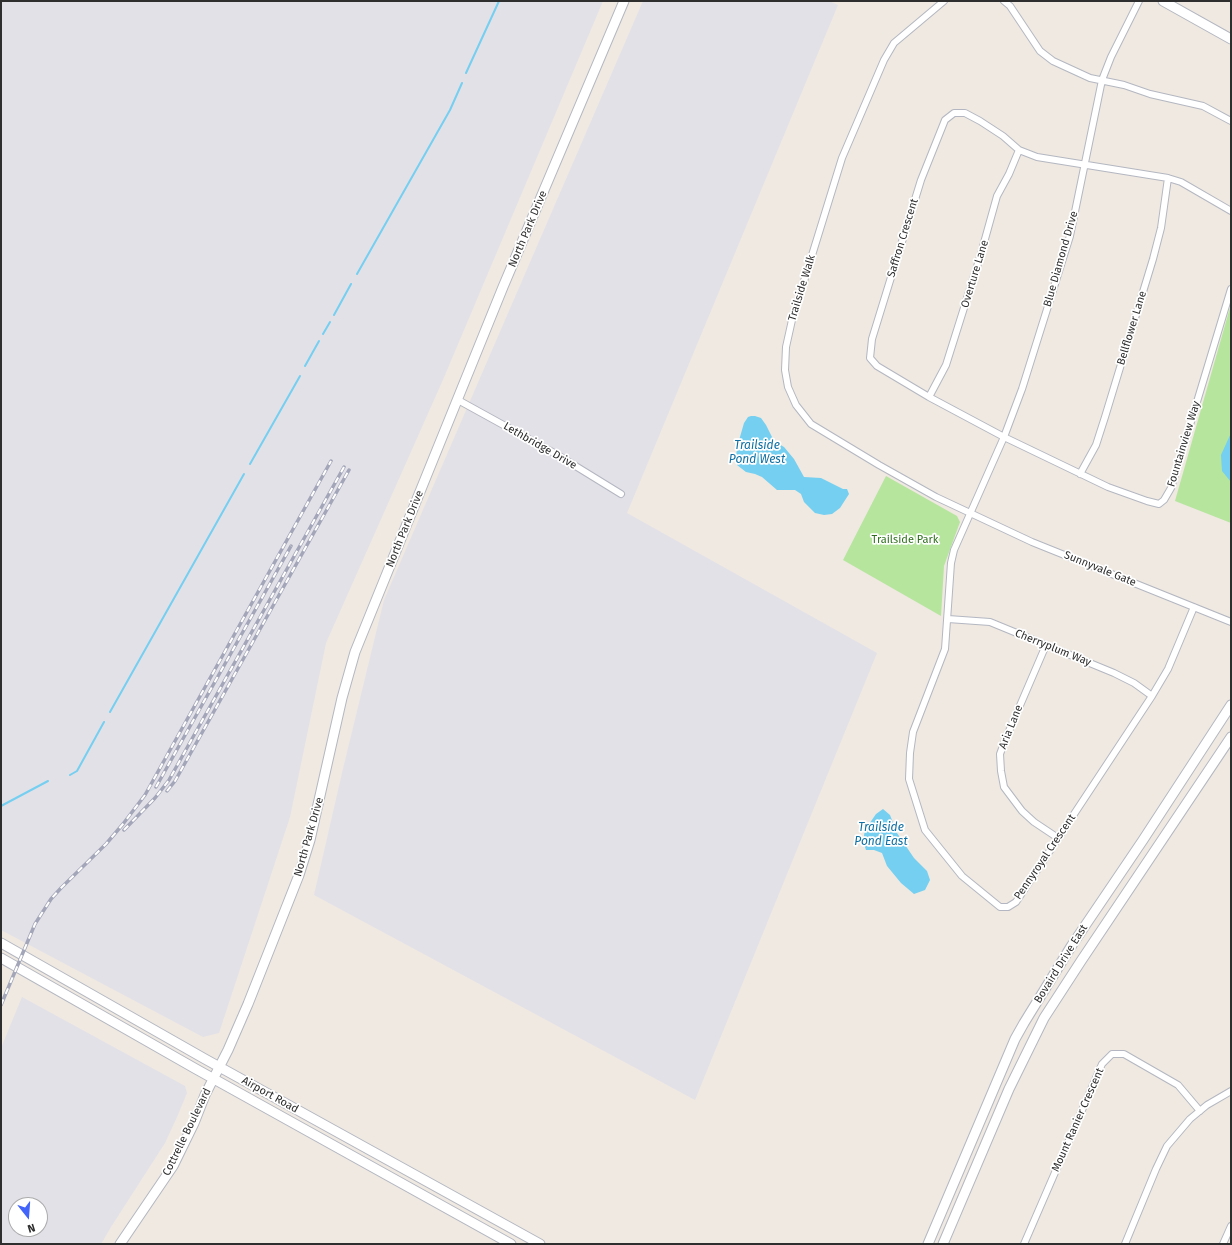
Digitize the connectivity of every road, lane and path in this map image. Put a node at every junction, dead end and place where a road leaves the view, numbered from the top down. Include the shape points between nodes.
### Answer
1 (624, 1) edge
2 (944, 1) edge
3 (1004, 1) edge
4 (1139, 1) edge
5 (1163, 1) edge
6 (1231, 39) edge
7 (1102, 80) junction
8 (1231, 121) edge
9 (1019, 150) junction
10 (1084, 165) junction
11 (1168, 178) junction
12 (1231, 211) edge
13 (1231, 289) edge
14 (930, 397) junction
15 (458, 400) junction
16 (1004, 437) junction
17 (1080, 474) junction
18 (621, 494) dead end
19 (970, 514) junction
20 (1194, 607) junction
21 (948, 619) junction
22 (1231, 622) edge
23 (1046, 644) junction
24 (1152, 696) junction
25 (1231, 705) edge
26 (1231, 737) edge
27 (1058, 838) junction
28 (1, 943) edge
29 (1072, 945) junction
30 (1, 958) edge
31 (1081, 961) junction
32 (219, 1067) junction
33 (213, 1079) junction
34 (1231, 1090) edge
35 (1200, 1111) junction
36 (1231, 1226) edge
37 (120, 1244) edge
38 (511, 1244) edge
39 (539, 1244) edge
40 (928, 1244) edge
41 (943, 1244) edge
42 (1024, 1244) edge
43 (1125, 1244) edge
44 (1223, 1244) edge

1 - 15 main road, North Park Drive
2 - 19 street, Trailside Walk via 894,42 884,60 842,158 792,320 786,347 785,370 788,387 796,405 811,424 879,465
3 - 7 street via 1040,51 1053,62 1090,78
4 - 7 street, Blue Diamond Drive
5 - 6 main road
7 - 8 street via 1203,106
7 - 10 street, Blue Diamond Drive
9 - 10 street, Saffron Crescent via 1037,157
9 - 14 street, Overture Lane via 997,196 946,365
9 - 14 street, Saffron Crescent via 980,121 965,113 954,113 945,120 921,180 869,355 877,366
10 - 11 street, Saffron Crescent
10 - 16 street, Blue Diamond Drive via 1070,236 1022,389
11 - 12 street, Saffron Crescent via 1180,182
11 - 17 street, Bellflower Lane via 1161,228 1153,259 1096,445
13 - 17 street, Fountainview Way via 1171,488 1164,500 1159,504 1148,501
14 - 16 street, Saffron Crescent
15 - 18 street, Lethbridge Drive via 556,454
15 - 32 main road, North Park Drive via 355,652 301,868 248,1004
16 - 17 street, Fountainview Way
16 - 19 street, Blue Diamond Drive
19 - 20 street, Sunnyvale Gate via 1032,542
19 - 21 street, Pennyroyal Crescent via 951,563
20 - 22 street, Sunnyvale Gate
20 - 24 street, Pennyroyal Crescent via 1168,669
21 - 23 street, Cherryplum Way via 990,622
21 - 27 street, Pennyroyal Crescent via 946,649 913,732 910,753 909,779 925,830 962,876 1000,907 1008,907 1016,902
23 - 24 street, Cherryplum Way via 1114,673
23 - 27 street, Aria Lane via 1000,754 1001,771 1004,787 1022,811
24 - 27 street, Pennyroyal Crescent
25 - 29 main road, Bovaird Drive East
26 - 31 main road, Bovaird Drive East
28 - 32 main road, Airport Road
29 - 31 main road
29 - 40 main road, Bovaird Drive East via 1016,1039
30 - 33 main road, Airport Road
31 - 41 main road, Bovaird Drive East via 1044,1018 1020,1065
32 - 33 main road, North Park Drive
32 - 39 main road, Airport Road
33 - 37 main road, Cottrelle Boulevard via 173,1166
33 - 38 main road, Airport Road
34 - 35 street
35 - 42 street, Mount Ranier Crescent via 1178,1085 1124,1054 1112,1054 1102,1064
35 - 43 street via 1185,1124 1168,1146
36 - 44 street

